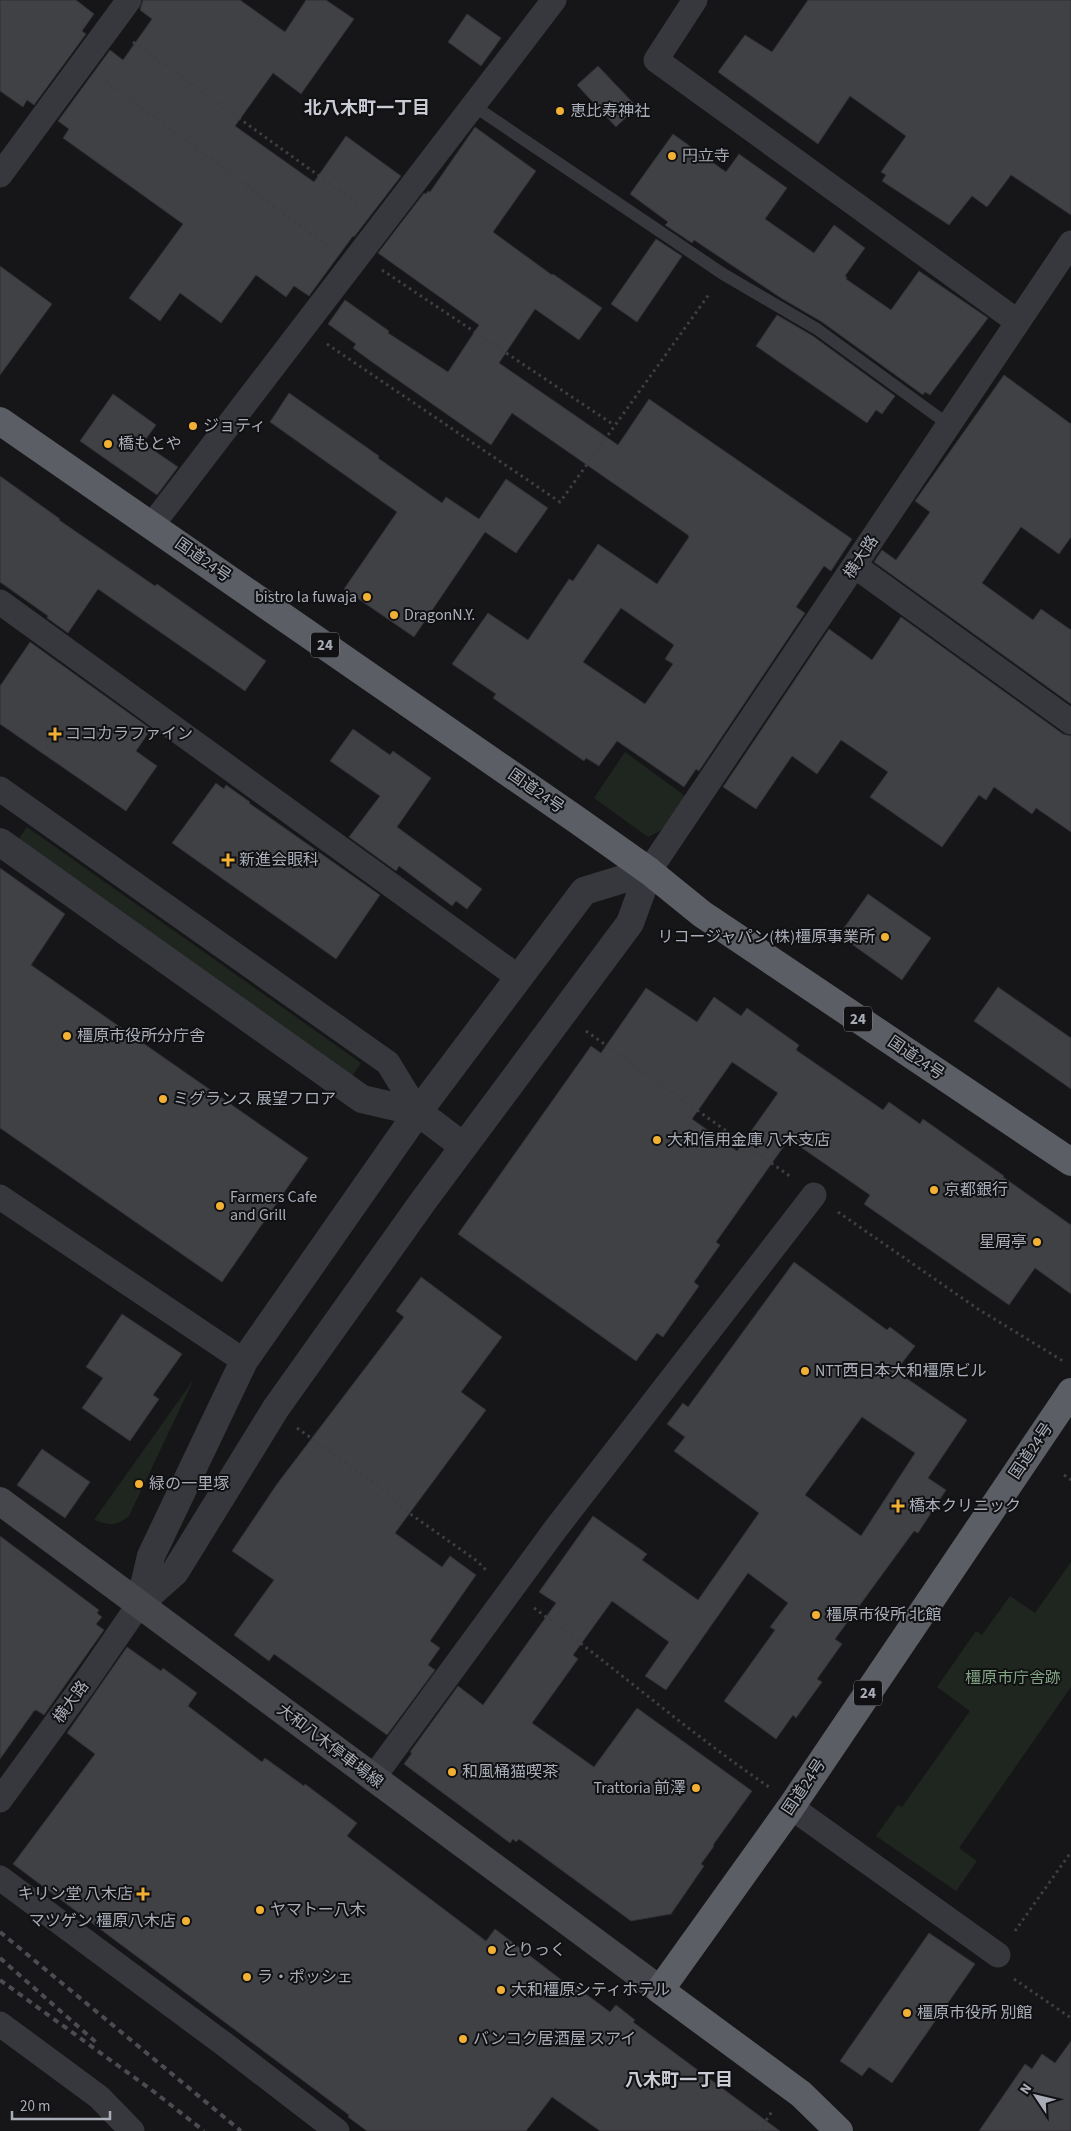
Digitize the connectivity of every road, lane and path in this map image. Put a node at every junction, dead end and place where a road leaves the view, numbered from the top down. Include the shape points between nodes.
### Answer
1 (129, 0) edge
2 (554, 0) edge
3 (695, 0) edge
4 (110, 26) junction
5 (82, 63) junction
6 (474, 106) junction
7 (0, 174) edge
8 (384, 222) junction
9 (1071, 243) edge
10 (355, 259) junction
11 (723, 274) junction
12 (1018, 322) junction
13 (302, 327) junction
14 (0, 421) edge
15 (614, 425) junction
16 (949, 425) junction
17 (152, 525) junction
18 (855, 566) junction
19 (0, 602) edge
20 (1071, 722) edge
21 (0, 789) edge
22 (0, 842) edge
23 (649, 870) junction
24 (518, 977) junction
25 (418, 1112) junction
26 (463, 1146) junction
27 (1071, 1162) edge
28 (814, 1195) dead end
29 (0, 1196) edge
30 (244, 1361) junction
31 (1071, 1392) edge
32 (1064, 1475) dead end
33 (1071, 1480) edge
34 (0, 1501) edge
35 (140, 1603) junction
36 (373, 1778) junction
37 (0, 1800) edge
38 (790, 1807) junction
39 (1071, 1852) edge
40 (0, 1878) edge
41 (998, 1955) junction
42 (660, 1990) junction
43 (1071, 2018) edge
44 (0, 2024) edge
45 (775, 2108) dead end
46 (132, 2131) edge
47 (337, 2131) edge
48 (759, 2131) edge
49 (839, 2131) edge

1 - 4 street
2 - 6 street
3 - 12 street via 656,60
4 - 5 street
4 - 8 path
5 - 7 street
5 - 10 path
6 - 8 street
6 - 11 lane
8 - 10 street
9 - 12 street, 横大路
10 - 13 street
10 - 15 path
11 - 15 path
11 - 16 lane via 817,329
12 - 16 street, 横大路
13 - 15 path via 560,502
13 - 17 street
14 - 17 highway, 国道24号 / 24
16 - 18 street, 横大路
17 - 23 highway, 国道24号 / 24
18 - 20 street
18 - 23 street, 横大路
19 - 24 street
21 - 25 street via 388,1063
22 - 25 street via 362,1099
23 - 24 street via 584,891
23 - 26 street via 630,923
23 - 27 highway, 国道24号 / 24 via 702,914
24 - 25 street
25 - 26 street
25 - 30 street
26 - 35 street via 276,1408 175,1572
28 - 36 street via 554,1531
29 - 30 street
30 - 35 street via 151,1556
31 - 38 highway, 国道24号 / 24
32 - 33 path
34 - 35 main road, 大和八木停車場線
35 - 36 main road, 大和八木停車場線
35 - 37 street, 横大路
36 - 42 main road, 大和八木停車場線
38 - 41 street
38 - 42 highway, 国道24号 / 24
39 - 41 path
40 - 47 street
41 - 43 path via 996,1958 1008,1975
42 - 49 highway via 801,2094
44 - 46 street via 99,2097
45 - 48 path

